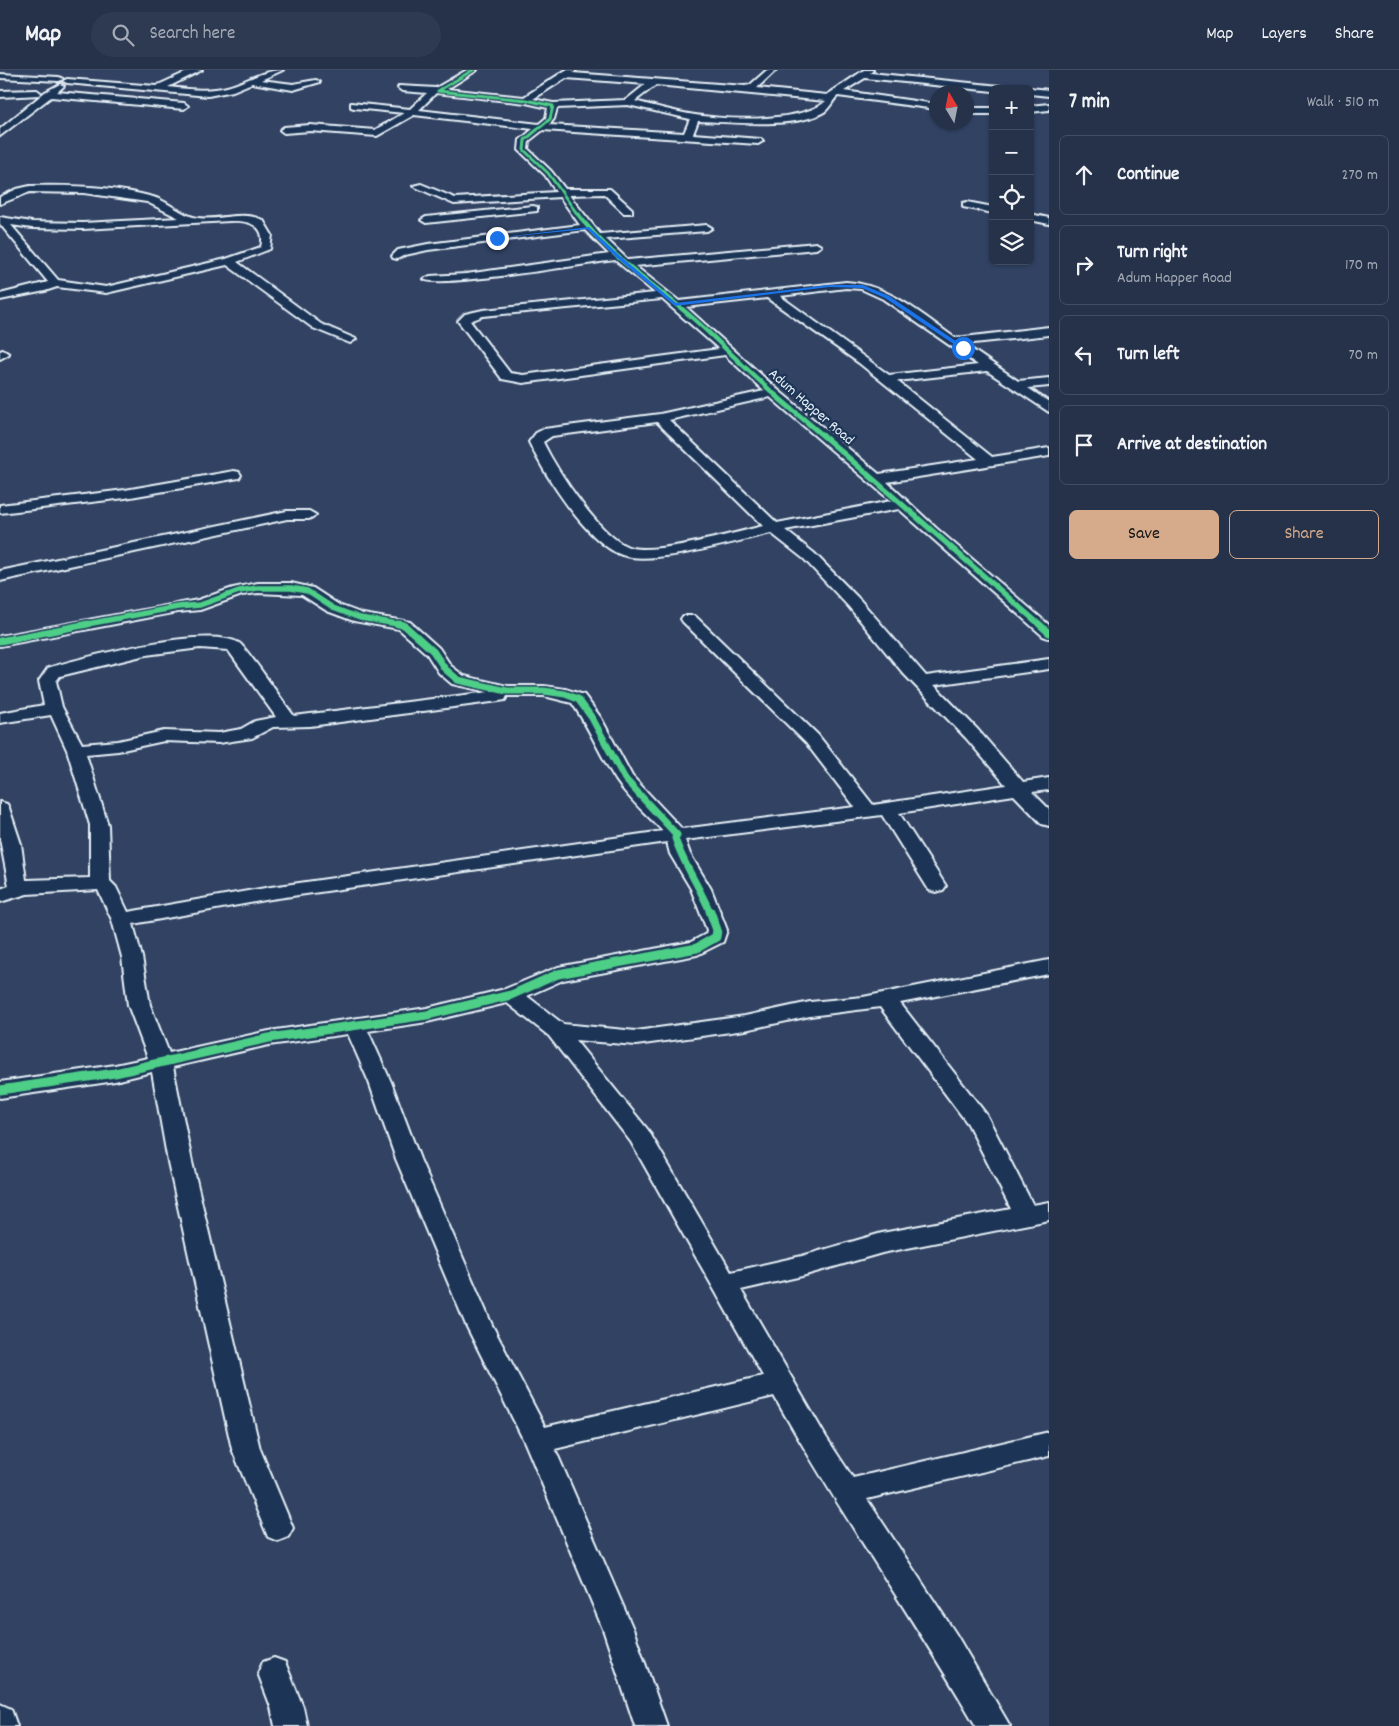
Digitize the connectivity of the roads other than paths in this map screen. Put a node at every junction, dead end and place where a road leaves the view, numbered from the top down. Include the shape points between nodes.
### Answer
1 (76, 70) edge
2 (198, 70) edge
3 (280, 70) edge
4 (472, 70) edge
5 (772, 70) edge
6 (87, 71) edge
7 (866, 72) edge
8 (568, 73) edge
9 (973, 75) dead end
10 (0, 76) edge
11 (63, 80) junction
12 (250, 80) junction
13 (316, 82) dead end
14 (654, 82) junction
15 (955, 85) joint
16 (974, 87) edge
17 (159, 88) junction
18 (402, 88) dead end
19 (989, 88) edge
20 (746, 89) junction
21 (436, 91) junction
22 (1034, 92) edge
23 (37, 93) junction
24 (838, 93) junction
25 (1049, 93) edge
26 (0, 94) edge
27 (48, 94) junction
28 (829, 98) junction
29 (526, 100) junction
30 (628, 102) junction
31 (354, 105) dead end
32 (184, 106) dead end
33 (553, 106) junction
34 (929, 106) edge
35 (1049, 107) edge
36 (1034, 109) edge
37 (974, 111) edge
38 (989, 111) edge
39 (411, 113) junction
40 (695, 118) junction
41 (0, 120) edge
42 (543, 127) junction
43 (284, 130) dead end
44 (0, 133) edge
45 (687, 136) junction
46 (758, 141) dead end
47 (44, 177) dead end
48 (418, 186) dead end
49 (21, 190) junction
50 (563, 193) junction
51 (0, 201) edge
52 (968, 205) dead end
53 (559, 207) dead end
54 (542, 208) dead end
55 (572, 208) junction
56 (989, 209) edge
57 (628, 211) dead end
58 (1034, 218) edge
59 (1, 220) edge
60 (192, 220) junction
61 (426, 220) dead end
62 (1049, 221) edge
63 (588, 228) junction
64 (707, 228) dead end
65 (598, 237) junction
66 (816, 246) dead end
67 (397, 256) dead end
68 (622, 260) junction
69 (228, 261) junction
70 (430, 279) dead end
71 (55, 283) junction
72 (768, 294) junction
73 (664, 295) junction
74 (0, 297) edge
75 (675, 304) junction
76 (1049, 331) edge
77 (350, 339) dead end
78 (954, 342) junction
79 (728, 351) junction
80 (991, 367) junction
81 (885, 379) junction
82 (1049, 382) edge
83 (1018, 385) junction
84 (773, 393) junction
85 (1049, 408) edge
86 (660, 418) junction
87 (1049, 452) edge
88 (988, 460) junction
89 (234, 475) dead end
90 (876, 479) junction
91 (901, 504) junction
92 (0, 509) edge
93 (309, 515) dead end
94 (774, 528) junction
95 (0, 576) edge
96 (689, 619) dead end
97 (1049, 633) edge
98 (0, 641) edge
99 (1049, 664) edge
100 (922, 682) junction
101 (524, 692) junction
102 (54, 708) junction
103 (0, 718) edge
104 (290, 723) junction
105 (76, 750) junction
106 (1049, 784) edge
107 (1019, 789) junction
108 (0, 808) edge
109 (888, 809) junction
110 (867, 810) junction
111 (1049, 820) edge
112 (677, 835) junction
113 (100, 883) junction
114 (936, 886) dead end
115 (25, 888) junction
116 (0, 896) edge
117 (122, 920) junction
118 (1049, 967) edge
119 (511, 996) junction
120 (884, 999) junction
121 (355, 1026) junction
122 (557, 1031) junction
123 (161, 1062) junction
124 (0, 1090) edge
125 (1038, 1212) edge
126 (724, 1284) junction
127 (782, 1383) junction
128 (538, 1441) junction
129 (1049, 1444) edge
130 (844, 1492) junction
131 (278, 1528) dead end
132 (274, 1673) dead end
133 (0, 1720) edge
134 (1, 1726) edge
135 (291, 1726) edge
136 (651, 1726) edge
137 (994, 1726) edge

1 - 11 street
2 - 17 street
3 - 12 street
4 - 21 street
5 - 20 street via 753,87
6 - 11 street
7 - 15 street
7 - 24 street
8 - 14 street
8 - 29 street
9 - 15 street
10 - 11 street
11 - 17 street
11 - 23 street
11 - 27 street
12 - 13 street via 293,88
12 - 17 street via 219,92
14 - 20 street via 671,80
14 - 30 street
16 - 19 street
18 - 21 street
20 - 28 street
21 - 29 street
21 - 39 street
22 - 25 street
23 - 26 street
23 - 41 street
24 - 28 street
24 - 34 street
27 - 32 street
27 - 44 street
28 - 40 street via 827,107 802,116 752,120
29 - 33 street
30 - 33 street
30 - 40 street
31 - 39 street
33 - 42 street via 553,113
35 - 36 street
37 - 38 street
39 - 42 street
39 - 43 street via 378,133 310,128
40 - 45 street
42 - 45 street
42 - 50 street, Adum Happer Road via 522,145
45 - 46 street
47 - 49 street
48 - 50 street via 454,201
49 - 51 street
49 - 60 street via 70,190 150,199
50 - 55 street, Adum Happer Road
50 - 57 street via 607,191
52 - 56 street
53 - 55 street
54 - 61 street
55 - 63 street, Adum Happer Road
58 - 62 street
59 - 60 street via 32,225 83,226
59 - 71 street
60 - 69 street via 241,218 261,225 267,236 265,249
63 - 65 street, Adum Happer Road
63 - 67 street via 428,247
64 - 65 street
65 - 68 street, Adum Happer Road
66 - 68 street
68 - 70 street
68 - 73 street, Adum Happer Road
69 - 71 street via 106,290
69 - 77 street via 318,326
71 - 74 street
72 - 75 street
72 - 78 street via 829,286 863,286 876,291
72 - 81 street via 847,348
73 - 75 street, Adum Happer Road
73 - 79 street via 500,311 469,316 464,321 506,376 514,378
75 - 79 street, Adum Happer Road
76 - 78 street
78 - 80 street
79 - 84 street, Adum Happer Road
80 - 81 street
80 - 83 street
81 - 88 street
82 - 83 street
83 - 85 street
84 - 86 street
84 - 90 street, Adum Happer Road
86 - 94 street
86 - 94 street via 549,432 536,442 553,473 589,521 612,544 627,553 640,554
87 - 88 street
88 - 90 street
89 - 92 street via 126,494
90 - 91 street, Adum Happer Road
91 - 94 street
91 - 97 street, Adum Happer Road
93 - 95 street via 287,515
94 - 100 street via 809,556
96 - 110 street via 812,739
98 - 101 street via 200,605 239,591 291,588 307,590 333,608 360,618 404,625 458,680
99 - 100 street
100 - 107 street
101 - 104 street
101 - 112 street via 565,694 578,700 592,718 625,779
102 - 103 street
102 - 104 street via 47,681 54,672 154,650 227,643 234,647
102 - 105 street
104 - 105 street via 261,724 246,734 219,738 164,736 118,746
105 - 113 street via 99,826
106 - 107 street
107 - 109 street
107 - 111 street
108 - 115 street via 11,844 14,877
109 - 110 street
109 - 114 street
110 - 112 street
112 - 117 street via 271,893
112 - 119 street via 680,854 713,917 716,937 697,948 558,974
113 - 115 street
113 - 117 street via 106,887
115 - 116 street
117 - 123 street via 132,957 139,1005
118 - 120 street
119 - 121 street via 427,1015
119 - 122 street
120 - 122 street via 636,1038
120 - 125 street via 978,1120
121 - 123 street via 269,1038
121 - 128 street via 480,1325
122 - 126 street via 640,1136
123 - 124 street via 115,1073
123 - 131 street via 180,1162 246,1449
125 - 126 street via 882,1242 802,1266
126 - 127 street
127 - 128 street
127 - 130 street
128 - 136 street via 618,1629
129 - 130 street
130 - 137 street via 946,1644
132 - 135 street
133 - 134 street

